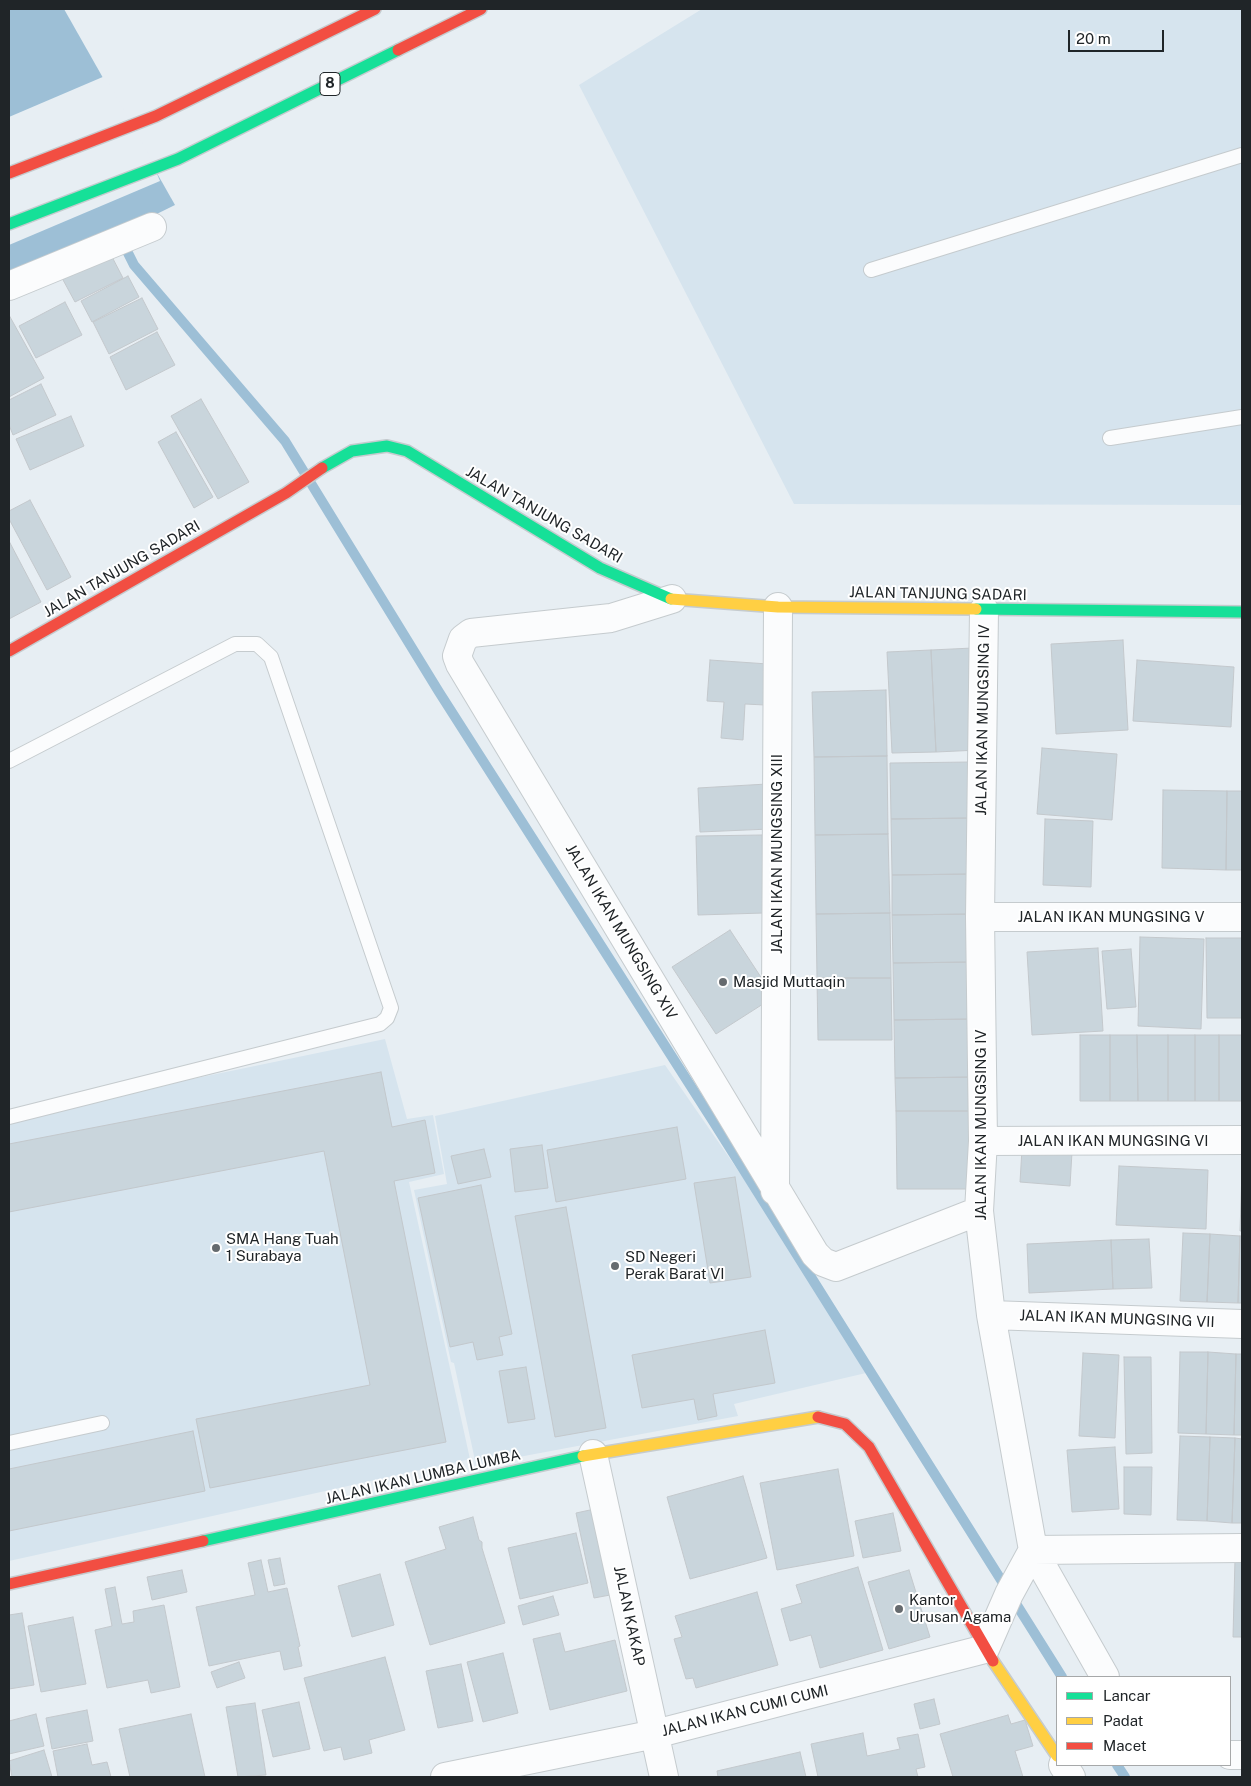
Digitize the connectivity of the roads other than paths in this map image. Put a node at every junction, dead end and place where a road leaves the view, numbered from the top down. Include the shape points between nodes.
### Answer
1 (375, 9) edge
2 (481, 9) edge
3 (1242, 155) edge
4 (9, 173) edge
5 (9, 224) edge
6 (134, 234) dead end
7 (871, 270) dead end
8 (9, 286) edge
9 (1242, 417) edge
10 (1110, 438) dead end
11 (672, 599) junction
12 (778, 607) junction
13 (984, 610) junction
14 (1242, 612) edge
15 (9, 651) edge
16 (11, 756) edge
17 (980, 917) junction
18 (1242, 917) edge
19 (9, 1117) edge
20 (1242, 1140) edge
21 (983, 1141) junction
22 (775, 1190) junction
23 (979, 1211) junction
24 (991, 1315) junction
25 (1242, 1324) edge
26 (102, 1423) dead end
27 (9, 1443) edge
28 (593, 1454) junction
29 (1242, 1548) edge
30 (1032, 1553) junction
31 (9, 1584) edge
32 (987, 1646) junction
33 (1105, 1676) edge
34 (654, 1734) junction
35 (1056, 1754) edge
36 (1064, 1766) edge
37 (445, 1777) edge
38 (664, 1777) edge
39 (1071, 1777) edge

1 - 4 main road via 156,116
2 - 5 main road, 8 via 178,159
3 - 7 lane
6 - 8 street
9 - 10 lane
11 - 12 main road, JALAN TANJUNG SADARI
11 - 15 main road, JALAN TANJUNG SADARI via 600,568 407,451 386,446 352,450 286,493
11 - 22 street, JALAN IKAN MUNGSING XIV via 611,618 471,633 463,639 457,656
12 - 13 main road, JALAN TANJUNG SADARI
12 - 22 street, JALAN IKAN MUNGSING XIII
13 - 14 main road, JALAN TANJUNG SADARI
13 - 17 street, JALAN IKAN MUNGSING IV
16 - 19 lane via 235,644 257,644 271,658 391,1008 380,1024
17 - 18 street, JALAN IKAN MUNGSING V
17 - 21 street, JALAN IKAN MUNGSING IV
20 - 21 street, JALAN IKAN MUNGSING VI
21 - 23 street, JALAN IKAN MUNGSING IV
22 - 23 street, JALAN IKAN MUNGSING XIV via 815,1254 823,1262 836,1266
23 - 24 street, JALAN IKAN MUNGSING IV
24 - 25 street, JALAN IKAN MUNGSING VII
24 - 30 street, JALAN IKAN MUNGSING IV
26 - 27 lane
28 - 31 main road, JALAN IKAN LUMBA LUMBA
28 - 32 main road, JALAN IKAN LUMBA LUMBA via 816,1417 845,1424 869,1447
28 - 34 street, JALAN KAKAP
29 - 30 street
30 - 32 street via 1009,1594
30 - 33 street, JALAN IKAN MUNGSING IV
32 - 34 street, JALAN IKAN CUMI CUMI
32 - 35 main road
34 - 37 street, JALAN IKAN CUMI CUMI
34 - 38 street, JALAN KAKAP
36 - 39 street

